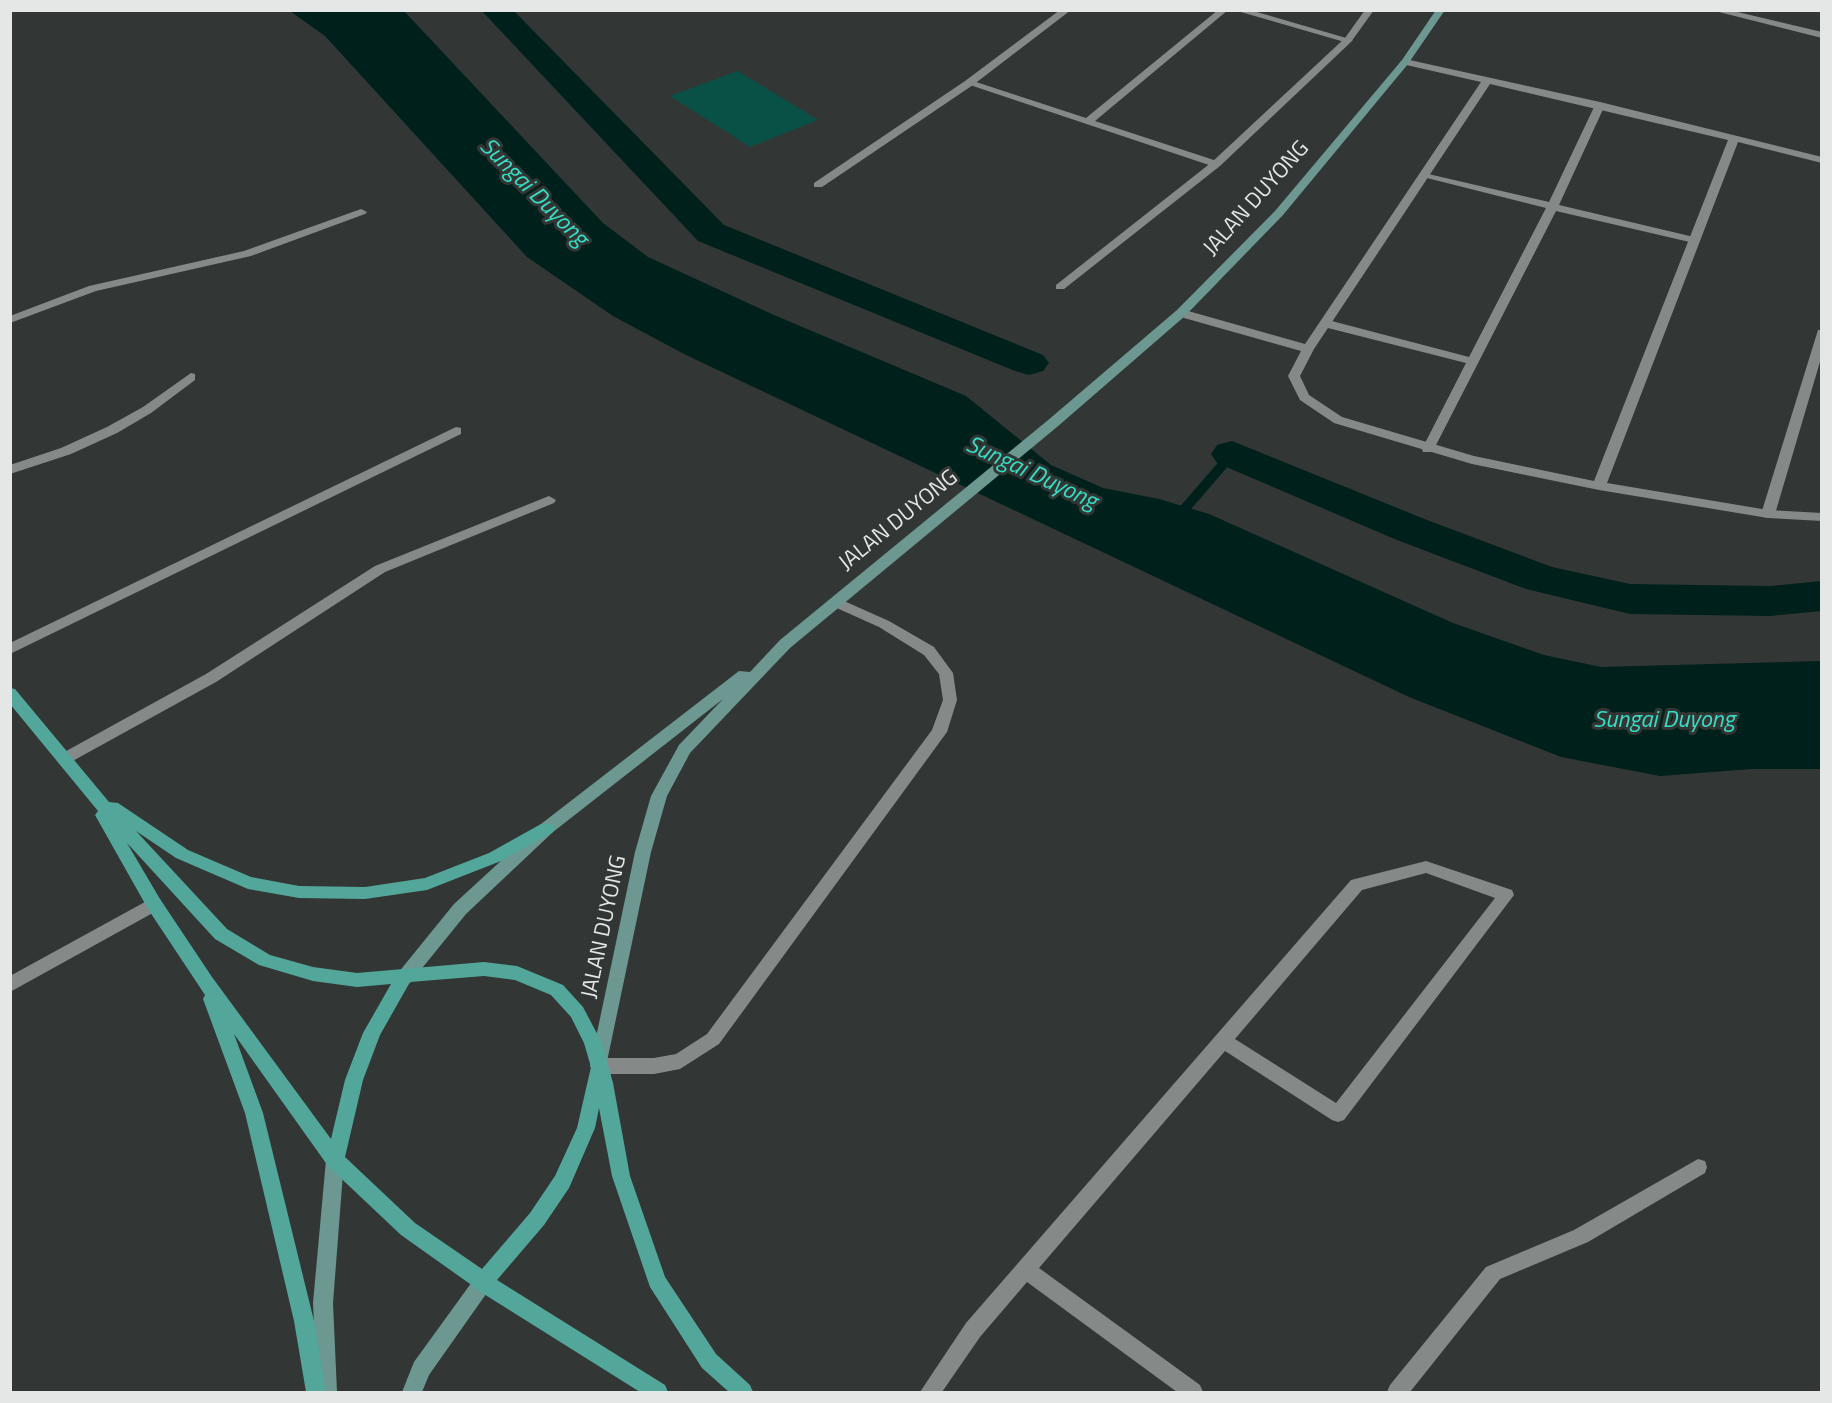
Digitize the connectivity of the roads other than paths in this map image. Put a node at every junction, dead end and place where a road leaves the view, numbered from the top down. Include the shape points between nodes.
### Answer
1 (1067, 10) edge
2 (1224, 10) edge
3 (1238, 10) edge
4 (1370, 10) edge
5 (1441, 10) edge
6 (1715, 10) edge
7 (1821, 35) edge
8 (1348, 40) junction
9 (1405, 62) junction
10 (1487, 80) junction
11 (969, 83) junction
12 (1600, 105) junction
13 (1088, 122) junction
14 (1734, 139) junction
15 (1821, 160) edge
16 (1216, 164) junction
17 (1424, 176) junction
18 (818, 185) dead end
19 (1553, 206) junction
20 (361, 212) dead end
21 (1694, 240) junction
22 (1060, 287) dead end
23 (1181, 313) junction
24 (10, 320) edge
25 (1328, 324) junction
26 (1821, 333) edge
27 (1308, 349) junction
28 (1472, 361) junction
29 (191, 377) dead end
30 (456, 431) dead end
31 (1428, 449) junction
32 (10, 470) edge
33 (1599, 486) junction
34 (549, 500) dead end
35 (1768, 514) junction
36 (1821, 517) edge
37 (835, 602) junction
38 (785, 644) junction
39 (10, 649) edge
40 (10, 693) edge
41 (64, 759) junction
42 (90, 792) junction
43 (547, 828) junction
44 (154, 904) junction
45 (404, 978) junction
46 (206, 982) junction
47 (10, 986) edge
48 (1224, 1041) junction
49 (599, 1066) junction
50 (335, 1160) junction
51 (1698, 1167) dead end
52 (1027, 1270) junction
53 (484, 1281) junction
54 (316, 1392) edge
55 (327, 1392) edge
56 (412, 1392) edge
57 (658, 1392) edge
58 (743, 1392) edge
59 (930, 1392) edge
60 (1193, 1392) edge
61 (1397, 1392) edge

1 - 11 street
2 - 13 street
3 - 8 street
4 - 8 street
5 - 9 main road, JALAN DUYONG
6 - 7 street
8 - 16 street
9 - 10 street
9 - 23 main road, JALAN DUYONG via 1279,213
10 - 12 street
10 - 17 street
11 - 13 street
11 - 18 street
12 - 14 street
12 - 19 street
13 - 16 street
14 - 15 street
14 - 21 street
16 - 22 street
17 - 19 street
17 - 25 street
19 - 21 street
19 - 28 street
20 - 24 street via 247,254 93,288
21 - 33 street
23 - 27 street
23 - 37 main road, JALAN DUYONG
25 - 27 street
25 - 28 street
26 - 35 street
27 - 31 street via 1294,376 1304,397 1338,420
28 - 31 street
29 - 32 street via 112,430 66,452
30 - 39 street
31 - 33 street
33 - 35 street
34 - 41 street via 380,569 211,678
35 - 36 street
37 - 38 main road, JALAN DUYONG
37 - 49 street via 884,624 929,651 946,673 950,700 939,732 713,1039 680,1061 654,1066
38 - 43 main road
38 - 49 main road, JALAN DUYONG via 684,749 659,795 643,852
40 - 41 main road
41 - 42 main road
42 - 43 main road via 182,854 248,884 299,892 365,893 428,884 495,857
42 - 44 main road
42 - 45 main road via 221,934 256,955 313,974 357,980
43 - 45 main road via 460,909
44 - 46 main road
44 - 47 street
45 - 49 main road via 484,969 517,973 556,990 577,1012 593,1043
45 - 50 main road via 372,1033 354,1080
46 - 50 main road
46 - 54 main road via 254,1113 304,1321
48 - 48 street via 1338,1114 1506,895 1426,867 1357,885
48 - 52 street
49 - 53 main road via 586,1128 562,1182 537,1219
49 - 58 main road via 621,1176 657,1281 710,1361
50 - 53 main road via 408,1229
50 - 55 main road via 323,1304
51 - 61 street via 1581,1236 1493,1273
52 - 59 street via 973,1330
52 - 60 street
53 - 56 main road via 421,1369
53 - 57 main road

